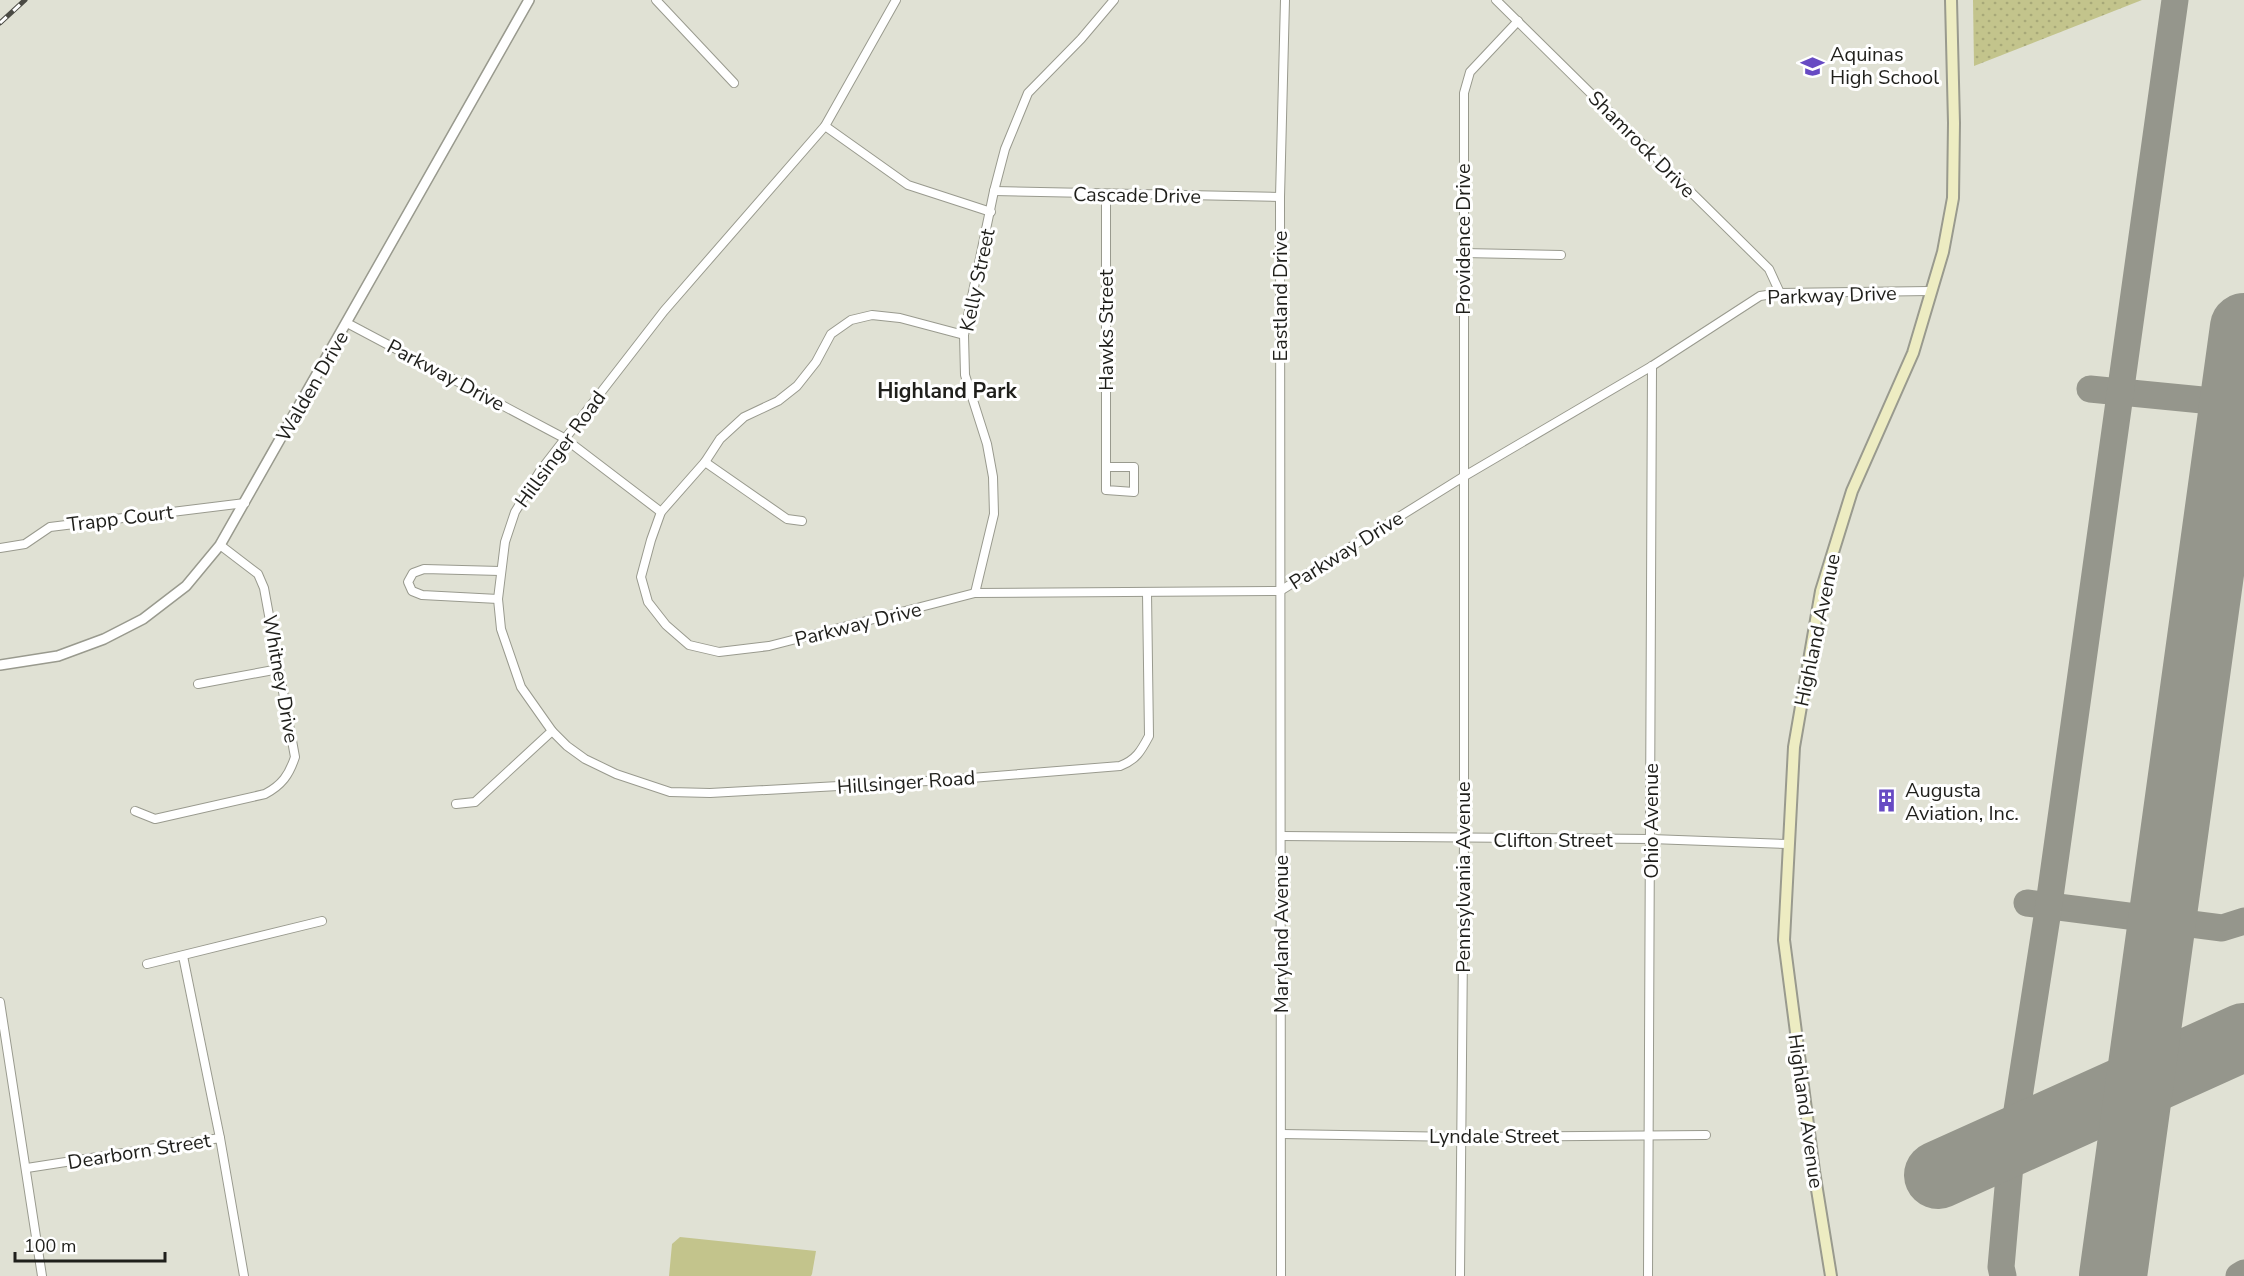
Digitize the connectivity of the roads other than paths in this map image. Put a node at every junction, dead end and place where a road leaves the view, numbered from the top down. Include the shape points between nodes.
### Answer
1 (529, 0) edge
2 (656, 0) edge
3 (896, 0) edge
4 (1114, 0) edge
5 (1285, 0) edge
6 (1496, 0) edge
7 (1951, 0) edge
8 (1518, 21) junction
9 (734, 83) dead end
10 (825, 126) junction
11 (994, 191) junction
12 (1106, 194) junction
13 (1280, 197) junction
14 (991, 212) junction
15 (1463, 253) junction
16 (1561, 255) dead end
17 (1930, 291) junction
18 (1780, 293) junction
19 (347, 323) junction
20 (964, 335) junction
21 (1652, 366) junction
22 (564, 438) junction
23 (705, 462) junction
24 (1106, 467) junction
25 (1463, 477) junction
26 (245, 502) junction
27 (661, 512) junction
28 (802, 521) dead end
29 (220, 545) junction
30 (0, 548) edge
31 (500, 571) junction
32 (1280, 591) junction
33 (975, 593) junction
34 (1147, 593) junction
35 (498, 599) junction
36 (0, 665) edge
37 (279, 669) junction
38 (198, 684) dead end
39 (552, 731) junction
40 (456, 804) dead end
41 (135, 811) dead end
42 (1281, 836) junction
43 (1651, 839) junction
44 (1464, 840) junction
45 (1788, 844) junction
46 (322, 921) dead end
47 (183, 956) junction
48 (147, 964) dead end
49 (0, 1002) edge
50 (1282, 1134) junction
51 (1706, 1135) dead end
52 (1461, 1137) junction
53 (1650, 1137) junction
54 (220, 1138) junction
55 (27, 1168) junction
56 (42, 1276) edge
57 (244, 1276) edge
58 (1281, 1276) edge
59 (1460, 1276) edge
60 (1648, 1276) edge
61 (1831, 1276) edge

1 - 19 street, Walden Drive
2 - 9 street
3 - 10 street, Hillsinger Road
4 - 11 street, Kelly Street via 1028,93
5 - 13 street, Eastland Drive
6 - 8 street, Shamrock Drive
7 - 17 main road, Highland Avenue via 1953,198 1943,252
8 - 15 street, Providence Drive via 1470,72 1464,93
8 - 18 street, Shamrock Drive via 1769,269
10 - 14 street via 908,185
10 - 22 street, Hillsinger Road via 664,311
11 - 12 street, Cascade Drive
11 - 14 street, Kelly Street
12 - 13 street, Cascade Drive
12 - 24 street, Hawks Street
13 - 32 street, Eastland Drive
14 - 20 street, Kelly Street
15 - 16 street
15 - 25 street, Providence Drive
17 - 18 street, Parkway Drive
17 - 45 main road, Highland Avenue via 1913,353 1852,491 1821,591 1794,747
18 - 21 street, Parkway Drive via 1760,296
19 - 22 street, Parkway Drive
19 - 26 street, Walden Drive
20 - 23 street via 900,318 872,315 851,320 831,334 797,386 778,401 744,417 720,439
20 - 33 street, Kelly Street via 965,375 993,477 994,514
21 - 25 street, Parkway Drive
21 - 43 street, Ohio Avenue
22 - 27 street, Parkway Drive
22 - 31 street, Hillsinger Road via 515,512
23 - 27 street
23 - 28 street via 787,519
24 - 24 street, Hawks Street via 1106,490 1134,492 1134,467
25 - 32 street, Parkway Drive
25 - 44 street, Pennsylvania Avenue
26 - 29 street, Walden Drive
26 - 30 street, Trapp Court via 50,527 26,544
27 - 33 street, Parkway Drive via 641,577 648,602 689,645 719,652 769,646
29 - 36 street, Walden Drive via 186,586 143,619 58,656
29 - 37 street, Whitney Drive via 258,573
31 - 35 street, Hillsinger Road
31 - 35 street via 424,568 413,573 408,582 412,591 422,595
32 - 34 street, Parkway Drive
32 - 42 street, Maryland Avenue
33 - 34 street, Parkway Drive
34 - 39 street, Hillsinger Road via 1149,736 1140,754 1120,766 946,780 670,792 585,759
35 - 39 street, Hillsinger Road via 501,629 521,687
37 - 38 street
37 - 41 street, Whitney Drive via 295,757 289,774 277,788 155,819
39 - 40 street via 476,802
42 - 44 street, Clifton Street
42 - 50 street, Maryland Avenue
43 - 44 street, Clifton Street
43 - 45 street, Clifton Street
43 - 53 street, Ohio Avenue
44 - 52 street, Pennsylvania Avenue
45 - 61 main road, Highland Avenue via 1784,940
46 - 47 street
47 - 48 street
47 - 54 street
49 - 55 street
50 - 52 street, Lyndale Street
50 - 58 street, Maryland Avenue
51 - 53 street, Lyndale Street
52 - 53 street, Lyndale Street
52 - 59 street, Pennsylvania Avenue
53 - 60 street, Ohio Avenue
54 - 55 street, Dearborn Street
54 - 57 street, Dearborn Street
55 - 56 street

